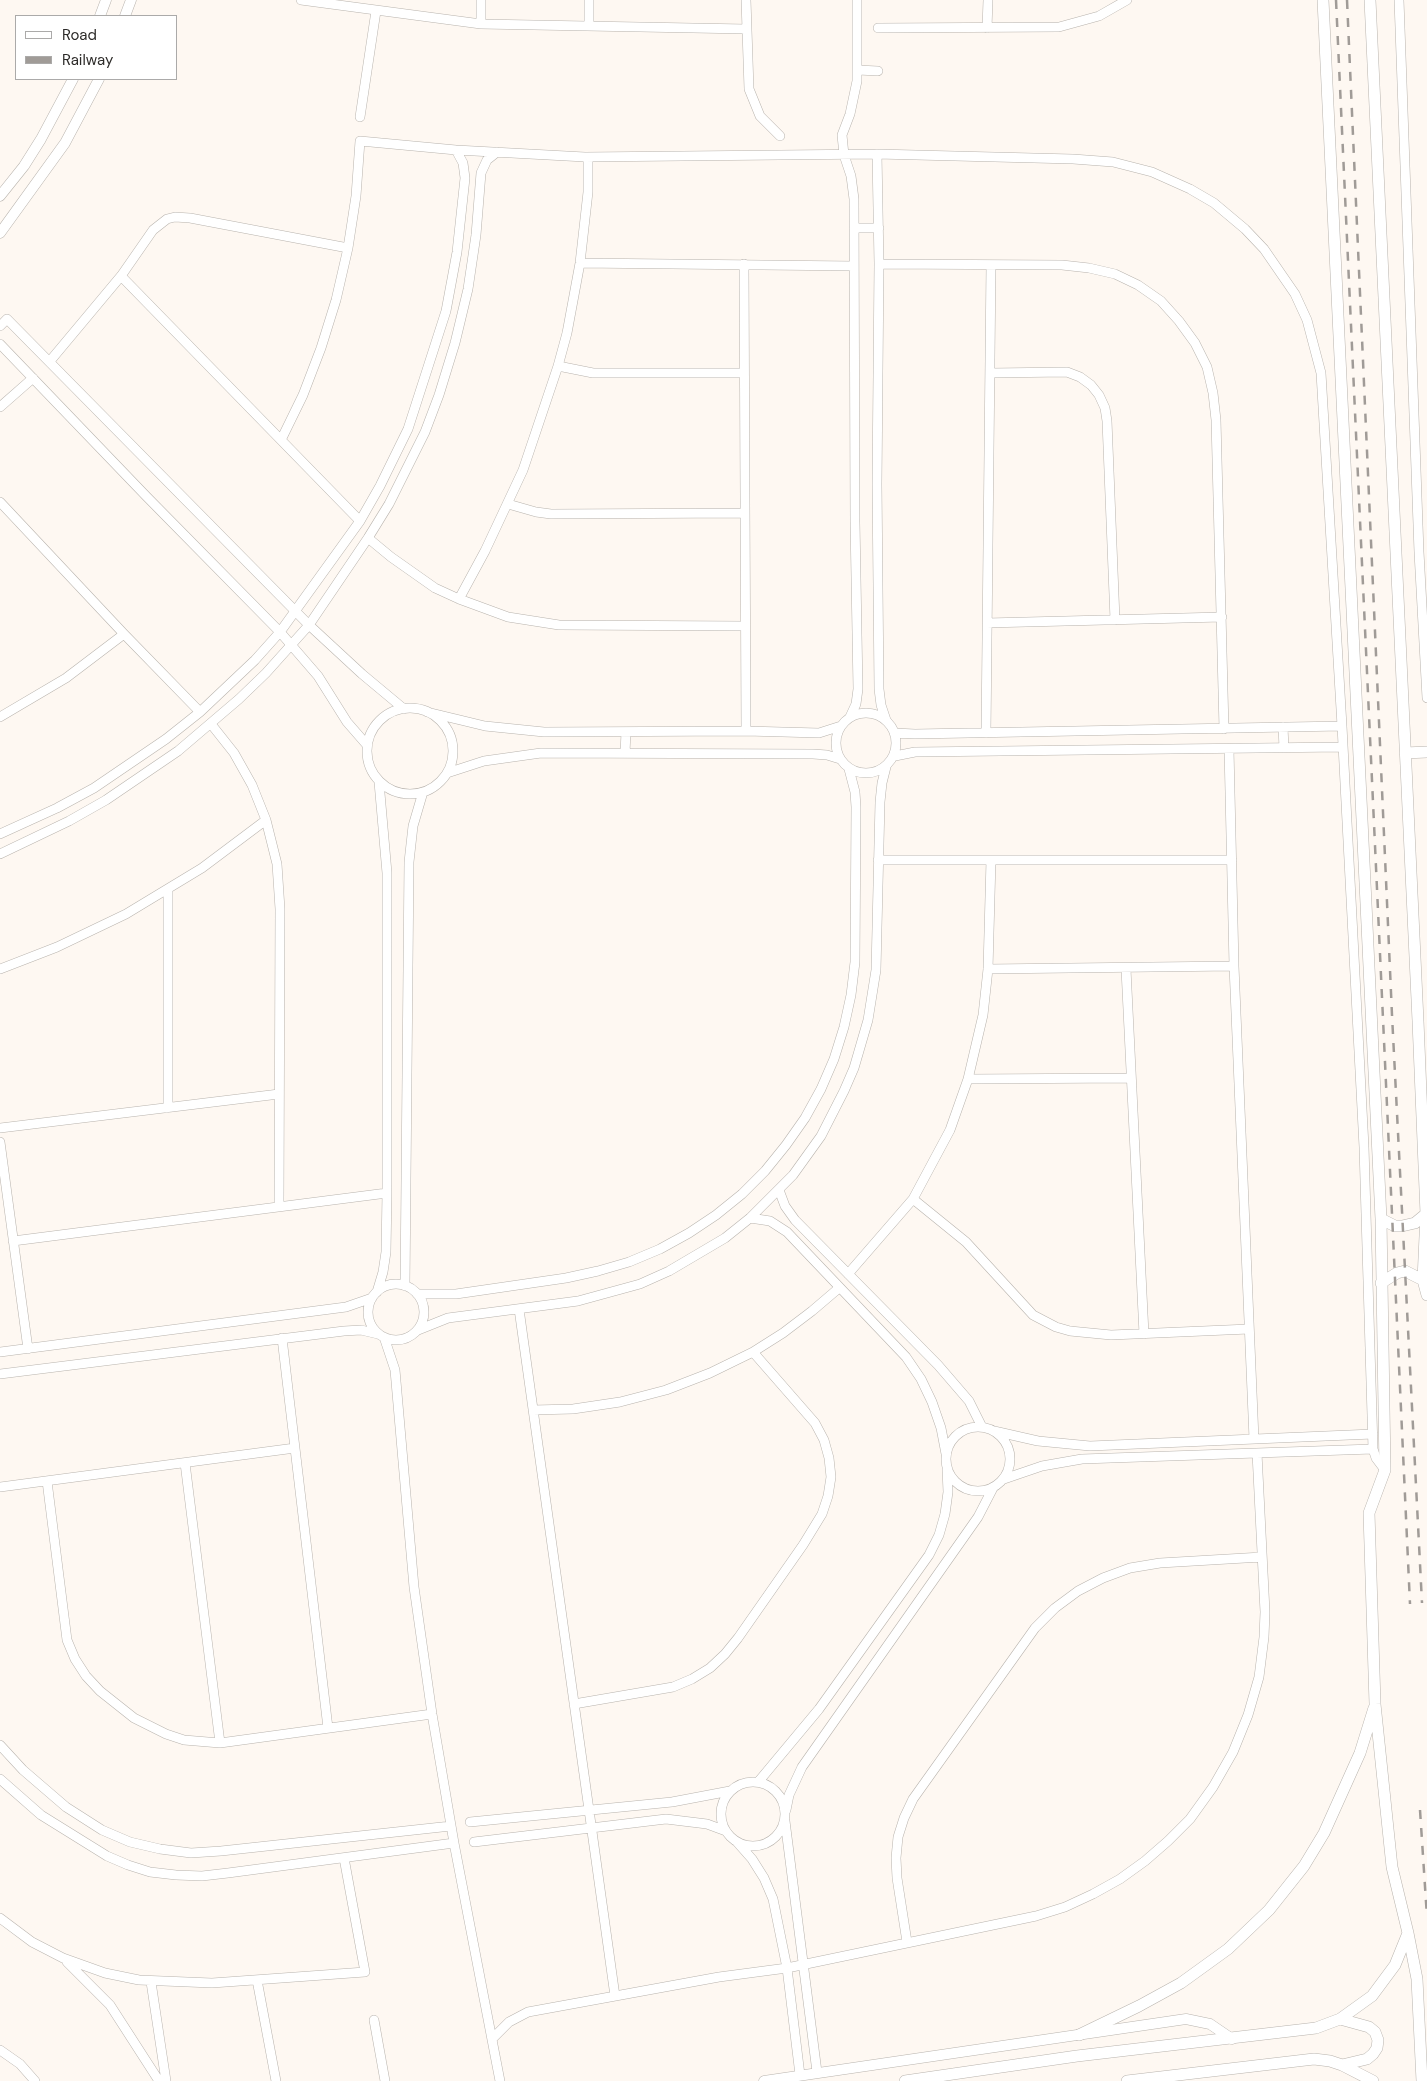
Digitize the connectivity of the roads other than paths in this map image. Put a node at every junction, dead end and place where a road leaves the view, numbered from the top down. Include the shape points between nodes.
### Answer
1 (106, 0) edge
2 (131, 0) edge
3 (301, 0) edge
4 (481, 0) edge
5 (589, 0) edge
6 (746, 0) edge
7 (857, 0) edge
8 (988, 0) edge
9 (1127, 0) edge
10 (1323, 0) edge
11 (1370, 0) edge
12 (1399, 0) edge
13 (376, 11) junction
14 (100, 15) edge
15 (125, 15) edge
16 (481, 24) junction
17 (589, 26) junction
18 (878, 28) dead end
19 (987, 28) junction
20 (746, 29) junction
21 (858, 70) junction
22 (878, 71) dead end
23 (72, 80) edge
24 (98, 80) edge
25 (360, 117) dead end
26 (780, 136) dead end
27 (456, 150) junction
28 (498, 152) junction
29 (877, 154) junction
30 (844, 155) junction
31 (588, 157) junction
32 (0, 196) edge
33 (463, 198) junction
34 (478, 199) junction
35 (854, 228) junction
36 (879, 228) junction
37 (0, 233) edge
38 (348, 248) junction
39 (580, 262) junction
40 (744, 264) junction
41 (879, 264) junction
42 (991, 265) junction
43 (854, 266) junction
44 (122, 276) junction
45 (3, 323) edge
46 (0, 344) edge
47 (50, 361) junction
48 (558, 366) junction
49 (744, 373) junction
50 (991, 373) junction
51 (33, 378) junction
52 (0, 407) edge
53 (281, 440) junction
54 (0, 502) edge
55 (508, 504) junction
56 (745, 513) junction
57 (360, 521) junction
58 (368, 538) junction
59 (458, 600) junction
60 (1424, 600) edge
61 (295, 610) junction
62 (1222, 617) junction
63 (1115, 620) junction
64 (988, 623) junction
65 (309, 625) junction
66 (745, 626) junction
67 (280, 632) junction
68 (124, 634) junction
69 (291, 645) junction
70 (1427, 698) edge
71 (404, 708) junction
72 (200, 712) junction
73 (427, 712) junction
74 (0, 717) edge
75 (850, 717) junction
76 (886, 720) junction
77 (211, 724) junction
78 (841, 726) junction
79 (1342, 726) junction
80 (1283, 727) junction
81 (1224, 729) junction
82 (746, 731) junction
83 (626, 732) junction
84 (895, 733) junction
85 (986, 733) junction
86 (367, 745) junction
87 (1343, 747) junction
88 (1284, 748) junction
89 (1229, 749) junction
90 (1427, 752) edge
91 (625, 753) junction
92 (1405, 753) junction
93 (895, 756) junction
94 (840, 759) junction
95 (886, 767) junction
96 (849, 768) junction
97 (447, 773) junction
98 (379, 782) junction
99 (423, 792) junction
100 (266, 820) junction
101 (0, 834) edge
102 (0, 854) edge
103 (878, 860) junction
104 (991, 860) junction
105 (1232, 860) junction
106 (168, 890) junction
107 (1234, 966) junction
108 (1126, 968) junction
109 (988, 969) junction
110 (0, 970) edge
111 (1422, 1021) edge
112 (1131, 1078) junction
113 (968, 1079) junction
114 (279, 1094) junction
115 (168, 1108) junction
116 (0, 1128) edge
117 (0, 1142) edge
118 (779, 1190) junction
119 (387, 1193) junction
120 (914, 1199) junction
121 (279, 1206) junction
122 (1426, 1214) edge
123 (750, 1218) junction
124 (1381, 1219) junction
125 (13, 1240) junction
126 (848, 1274) junction
127 (1423, 1280) junction
128 (1381, 1283) junction
129 (405, 1286) junction
130 (839, 1288) junction
131 (417, 1294) junction
132 (1427, 1294) edge
133 (374, 1295) junction
134 (518, 1309) junction
135 (1249, 1329) junction
136 (418, 1330) junction
137 (1144, 1334) junction
138 (381, 1335) junction
139 (282, 1338) junction
140 (28, 1349) junction
141 (0, 1352) edge
142 (753, 1352) junction
143 (0, 1374) edge
144 (533, 1410) junction
145 (982, 1427) junction
146 (994, 1431) junction
147 (1373, 1434) junction
148 (1254, 1439) junction
149 (295, 1448) junction
150 (1373, 1449) junction
151 (1257, 1453) junction
152 (946, 1454) junction
153 (185, 1463) junction
154 (947, 1470) junction
155 (1385, 1470) junction
156 (1004, 1479) junction
157 (47, 1481) junction
158 (0, 1487) edge
159 (993, 1488) junction
160 (1262, 1556) junction
161 (574, 1704) junction
162 (1375, 1704) junction
163 (432, 1714) junction
164 (328, 1728) junction
165 (220, 1743) junction
166 (0, 1745) edge
167 (0, 1779) edge
168 (759, 1782) junction
169 (730, 1790) junction
170 (786, 1810) junction
171 (589, 1811) junction
172 (785, 1821) junction
173 (470, 1822) dead end
174 (451, 1826) junction
175 (592, 1827) junction
176 (726, 1831) junction
177 (474, 1842) dead end
178 (738, 1842) junction
179 (454, 1843) junction
180 (344, 1858) junction
181 (0, 1918) edge
182 (1408, 1933) junction
183 (907, 1942) junction
184 (63, 1958) junction
185 (804, 1964) junction
186 (787, 1968) junction
187 (256, 1980) junction
188 (151, 1982) junction
189 (615, 1996) junction
190 (1340, 2019) junction
191 (374, 2020) dead end
192 (1079, 2035) junction
193 (492, 2039) junction
194 (1232, 2039) junction
195 (0, 2050) edge
196 (1342, 2065) junction
197 (817, 2072) junction
198 (800, 2075) junction
199 (1167, 2078) edge
200 (35, 2081) edge
201 (160, 2081) edge
202 (166, 2081) edge
203 (276, 2081) edge
204 (385, 2081) edge
205 (500, 2081) edge
206 (764, 2081) edge
207 (905, 2081) edge
208 (1127, 2081) edge
209 (1372, 2081) edge
210 (1422, 2081) edge

1 - 14 street
2 - 15 street
3 - 13 street
4 - 16 street
5 - 17 street
6 - 20 street
7 - 21 street
8 - 19 street
9 - 19 street via 1099,16 1073,24 1045,28
10 - 124 main road
11 - 92 main road
12 - 60 street
13 - 16 street
13 - 25 street
16 - 17 street
17 - 20 street
18 - 19 street
20 - 26 street via 747,80 751,99 766,123
21 - 22 street
21 - 30 street via 853,103 842,134
23 - 32 street via 41,139
24 - 37 street via 65,143
27 - 28 street
27 - 33 street via 464,163
27 - 38 street via 360,141
28 - 31 street
28 - 34 street via 483,166
29 - 30 street
29 - 36 street
29 - 79 street via 1113,162 1152,172 1190,189 1236,220 1264,249 1303,311 1321,373
30 - 31 street
30 - 35 street via 853,188
31 - 39 street via 588,192
33 - 34 street
33 - 57 street via 446,311 428,372 408,428
34 - 58 street via 468,289 439,395 408,469
35 - 36 street
35 - 43 street
36 - 41 street
38 - 44 street via 175,217 153,230
38 - 53 street via 321,348
39 - 40 street
39 - 48 street
40 - 43 street
40 - 49 street
41 - 42 street
41 - 76 street via 878,689
42 - 50 street
42 - 62 street via 1062,265 1115,274 1161,301 1195,343 1207,367 1216,420
43 - 75 street via 858,690
44 - 47 street
44 - 53 street
45 - 47 street
46 - 51 street
47 - 61 street
48 - 49 street via 593,373
48 - 55 street
49 - 56 street
50 - 63 street via 1067,372 1080,377 1099,395 1107,421
50 - 64 street
51 - 52 street
51 - 67 street
53 - 57 street
54 - 68 street
55 - 56 street via 551,514
55 - 59 street
56 - 66 street
57 - 61 street
58 - 59 street via 413,573
58 - 65 street
59 - 66 street via 508,617 559,625
60 - 70 street
61 - 65 street
61 - 67 street
62 - 63 street
62 - 81 street
63 - 64 street
64 - 85 street
65 - 69 street
65 - 71 street
66 - 82 street
67 - 69 street
67 - 72 street
68 - 72 street
68 - 74 street via 66,678
69 - 77 street
69 - 86 street via 318,676 347,722
71 - 73 street
71 - 86 street via 382,718 372,730
72 - 101 street via 94,788
73 - 83 street via 514,730
73 - 97 street via 445,727 451,742 452,758
75 - 76 street via 869,713
75 - 78 street
76 - 84 street
77 - 100 street via 234,753
77 - 102 street via 106,800
78 - 82 street via 819,734
78 - 94 street via 836,742
79 - 80 street
79 - 87 street
80 - 81 street
80 - 88 street
81 - 85 street
82 - 83 street
83 - 91 street
84 - 85 street
84 - 93 street
86 - 98 street via 368,761
87 - 88 street
87 - 147 street via 1364,1147
88 - 89 street
89 - 93 street via 915,752
89 - 105 street
90 - 92 main road
91 - 94 street via 813,754
91 - 97 street via 522,754 484,761
92 - 111 main road
93 - 95 street
94 - 96 street
95 - 96 street via 874,773 861,774
95 - 103 street via 880,791
96 - 131 street via 856,806 855,954 851,995 834,1059 821,1089 781,1152 742,1194 716,1215 660,1249 629,1262 566,1278 456,1294
97 - 99 street via 437,785
98 - 99 street via 400,793
98 - 119 street via 387,873
99 - 129 street via 413,826 409,862
100 - 106 street
100 - 114 street via 277,864 280,909
103 - 104 street
103 - 118 street via 876,970 862,1044 833,1114 807,1156
104 - 105 street
104 - 109 street
105 - 107 street
106 - 110 street via 83,936
106 - 115 street
107 - 108 street
107 - 135 street
108 - 109 street
108 - 112 street
109 - 113 street
111 - 122 main road
112 - 113 street
112 - 137 street
113 - 120 street via 950,1130
114 - 115 street
114 - 121 street
115 - 116 street
117 - 125 street
118 - 123 street
118 - 126 street via 789,1214
119 - 121 street
119 - 133 street via 386,1252
120 - 126 street
120 - 137 street via 966,1242 1033,1315 1043,1321 1085,1333
121 - 125 street
122 - 124 main road via 1415,1223 1402,1226
122 - 127 main road
123 - 130 street via 779,1225
123 - 134 street via 698,1256 640,1284 578,1301
124 - 128 main road
125 - 140 street
126 - 145 street via 960,1389
127 - 128 main road via 1405,1271
127 - 132 main road
128 - 155 main road
129 - 131 street
129 - 133 street via 390,1285
130 - 142 street
130 - 152 street via 906,1357 921,1379 941,1428
131 - 136 street via 424,1308
133 - 138 street via 369,1305 370,1321
133 - 140 street via 346,1307
134 - 136 street via 448,1318
134 - 144 street
135 - 137 street
135 - 148 street
136 - 138 street via 399,1340
138 - 139 street via 353,1330
138 - 163 street via 395,1370 414,1587
139 - 143 street
139 - 149 street
140 - 141 street
142 - 144 street via 666,1390 601,1405
142 - 161 street via 815,1423 824,1440 831,1477 822,1514 738,1638 710,1668 673,1687
144 - 161 street
145 - 146 street
145 - 152 street via 963,1430 949,1444
146 - 148 street via 1038,1441 1090,1446
146 - 156 street via 1005,1443 1010,1458
147 - 148 street
147 - 150 street
149 - 153 street
149 - 164 street
150 - 151 street
150 - 155 street
151 - 156 street via 1082,1459 1042,1466
151 - 160 street
152 - 154 street
153 - 157 street
153 - 165 street
154 - 159 street via 958,1485 966,1489 975,1492
154 - 168 street via 945,1514 929,1555 819,1709
155 - 162 main road via 1369,1513
156 - 159 street
157 - 158 street
157 - 165 street via 67,1640 82,1671 100,1691 150,1727 184,1740
159 - 170 street via 978,1517 802,1767
160 - 183 street via 1264,1637 1259,1677 1233,1752 1214,1787 1190,1819 1133,1870 1065,1907 1006,1923
160 - 183 street via 1130,1568 1078,1591 1035,1628 913,1799 904,1818 896,1858
161 - 171 street
162 - 182 main road via 1389,1850
162 - 192 main road via 1360,1753 1324,1834 1304,1866 1269,1910 1228,1949 1181,1983
163 - 164 street
163 - 174 street
164 - 165 street
166 - 174 street via 66,1807 102,1830 160,1850 221,1851
167 - 180 street via 64,1831 107,1856 150,1872 202,1876
168 - 169 street via 749,1781
168 - 170 street via 777,1791
169 - 171 street via 692,1799
169 - 176 street via 721,1810
170 - 172 street
171 - 173 street
171 - 175 street
172 - 178 street via 772,1841 749,1846
172 - 185 street
174 - 179 street
175 - 176 street via 666,1820 693,1822
175 - 177 street
175 - 189 street
176 - 178 street
178 - 186 street via 760,1872 773,1899
179 - 180 street
179 - 193 street
180 - 187 street via 365,1972
181 - 184 street via 32,1942
182 - 190 main road via 1395,1965 1381,1986
182 - 210 main road via 1417,1979
183 - 185 street
184 - 188 street via 106,1973
184 - 201 street via 110,2005
185 - 186 street
185 - 197 street
186 - 189 street
186 - 198 street
187 - 188 street
187 - 203 street
188 - 202 street
189 - 193 street via 528,2012 509,2022
190 - 194 main road via 1301,2031
190 - 196 main road via 1370,2026 1378,2040 1377,2048 1366,2059
191 - 204 street
192 - 194 street via 1186,2019 1210,2024
192 - 197 street
193 - 205 street
194 - 207 main road via 1077,2056
195 - 200 street via 20,2064
196 - 199 main road via 1314,2059
196 - 209 main road
197 - 198 street
198 - 206 street
199 - 208 main road

